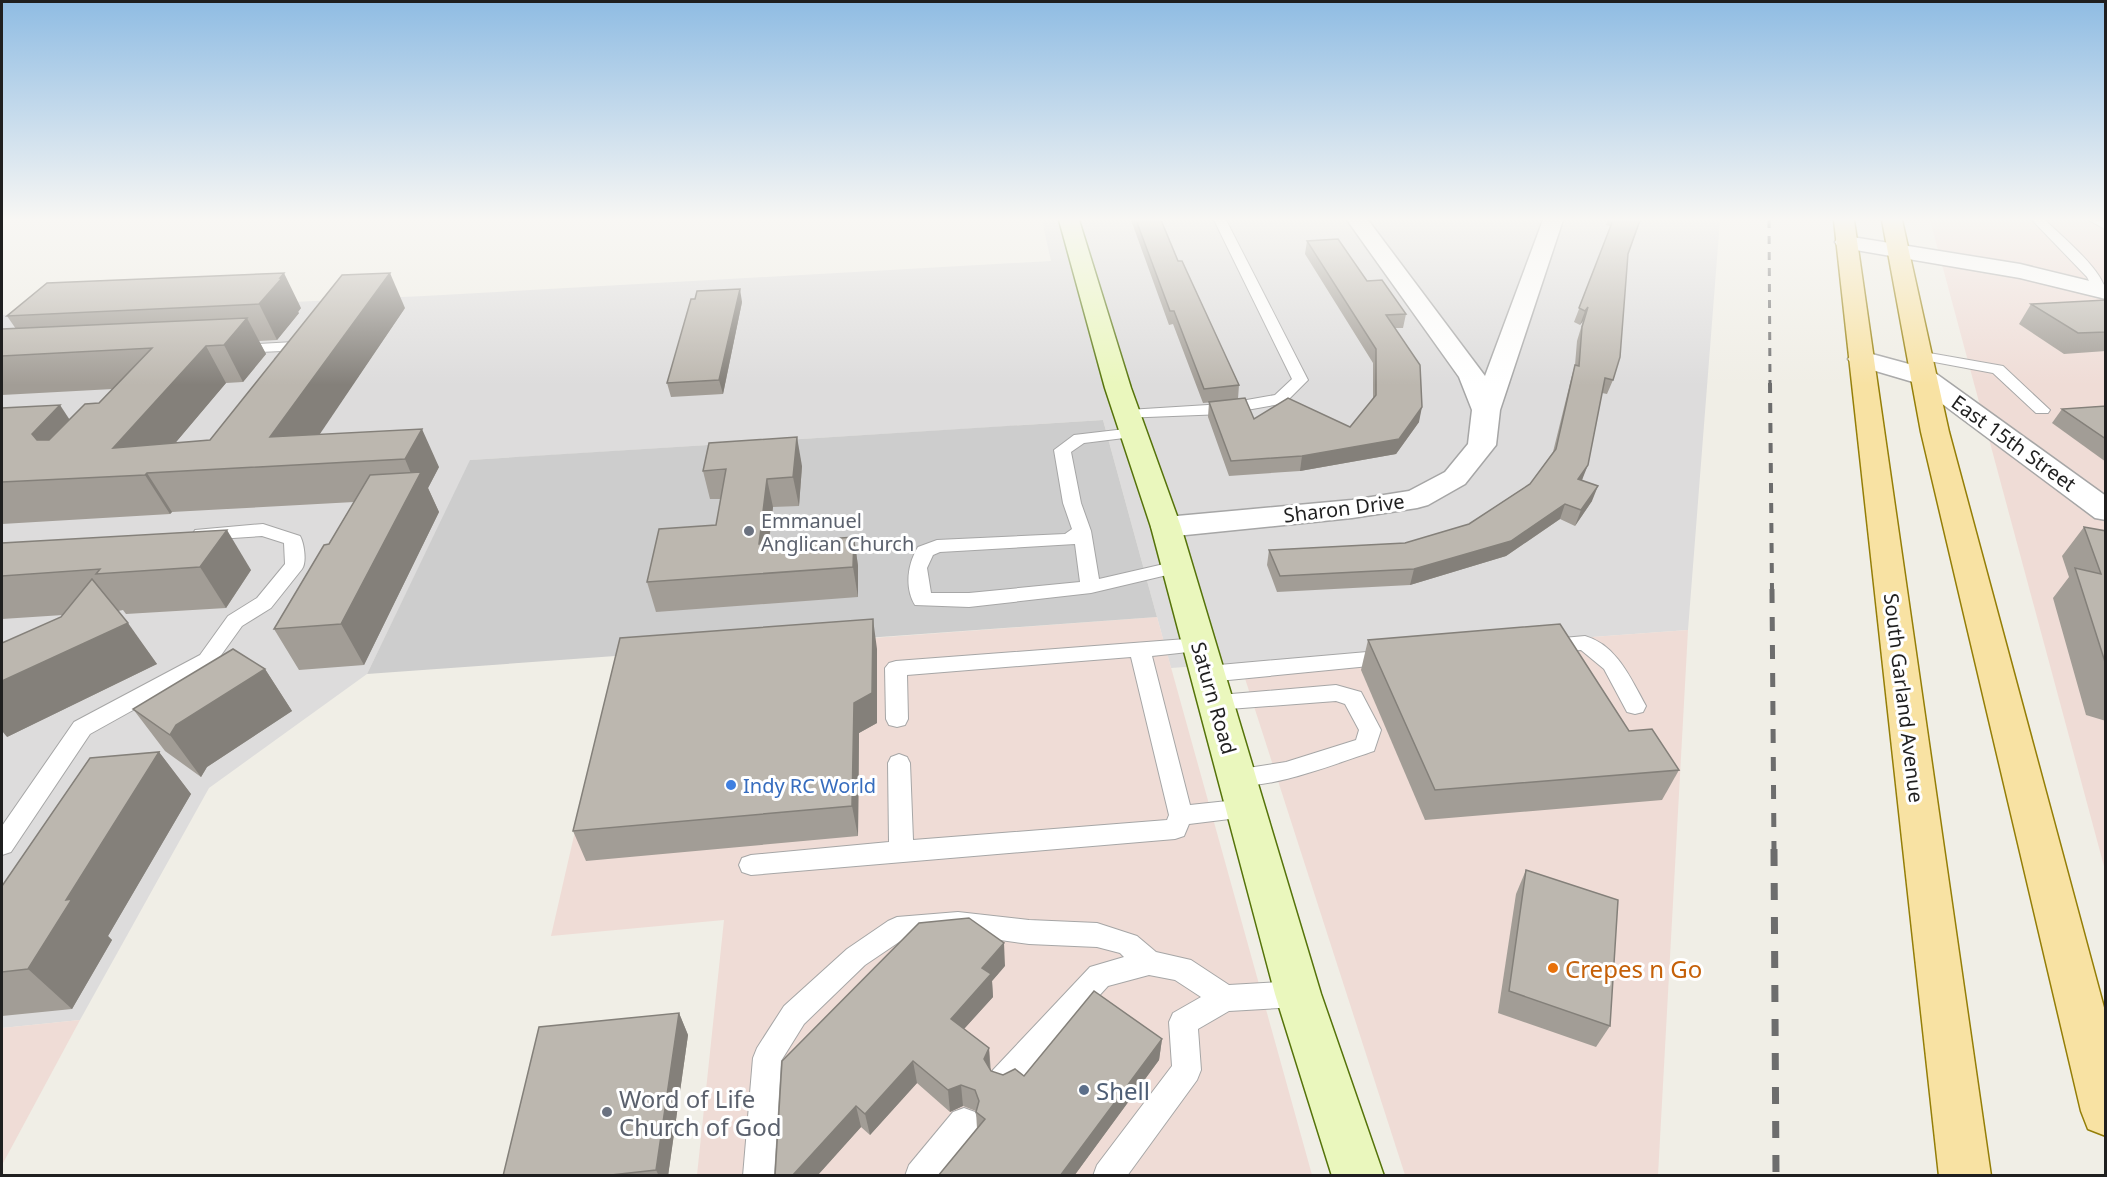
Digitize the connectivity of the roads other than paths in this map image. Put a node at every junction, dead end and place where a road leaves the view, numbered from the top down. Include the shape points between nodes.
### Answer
1 (1086, 275) edge
2 (1247, 275) edge
3 (1397, 275) edge
4 (1533, 275) edge
5 (1850, 275) edge
6 (1903, 275) edge
7 (2036, 275) edge
8 (2093, 275) edge
9 (2103, 291) edge
10 (222, 349) edge
11 (1861, 359) junction
12 (1920, 366) junction
13 (272, 373) edge
14 (1486, 410) junction
15 (2042, 410) dead end
16 (1131, 424) junction
17 (2106, 511) edge
18 (1166, 527) junction
19 (1082, 531) junction
20 (180, 536) edge
21 (1177, 567) junction
22 (1091, 586) junction
23 (1526, 646) edge
24 (1140, 650) junction
25 (1408, 656) edge
26 (1207, 674) junction
27 (1635, 706) dead end
28 (897, 719) dead end
29 (899, 763) dead end
30 (1241, 793) junction
31 (1180, 815) junction
32 (2, 845) edge
33 (901, 851) junction
34 (751, 864) dead end
35 (1149, 963) junction
36 (1298, 993) junction
37 (1225, 998) junction
38 (1003, 1080) edge
39 (2106, 1111) edge
40 (964, 1123) dead end
41 (758, 1176) edge
42 (920, 1176) edge
43 (1108, 1176) edge
44 (1358, 1176) edge
45 (1965, 1176) edge

1 - 16 street, Saturn Road
2 - 16 lane via 1300,380 1280,399
3 - 14 street via 1472,376
4 - 14 street, Sharon Drive
5 - 11 main road, South Garland Avenue
6 - 12 main road
7 - 9 street
8 - 9 lane
10 - 13 lane via 297,342
11 - 12 street
11 - 45 main road, South Garland Avenue
12 - 15 lane via 1998,369
12 - 17 street, East 15th Street
12 - 39 main road
14 - 18 street, Sharon Drive via 1482,445 1455,478 1417,498 1352,509
16 - 18 street, Saturn Road
16 - 19 lane via 1080,439 1062,450
18 - 21 street, Saturn Road
19 - 22 lane
19 - 22 lane via 1069,540 937,546 926,551 917,568 922,600 969,600
20 - 32 lane via 263,530 293,540 295,565 264,603 235,621 207,660 82,728
21 - 22 lane
21 - 26 street, Saturn Road
23 - 27 lane via 1585,643 1612,664
24 - 26 lane
24 - 28 lane via 896,668
24 - 31 lane
25 - 26 lane
26 - 30 street, Saturn Road
26 - 30 lane via 1353,698 1370,730 1366,745 1286,771
29 - 33 lane
30 - 31 lane
30 - 36 street, Saturn Road
31 - 33 lane via 1175,829
33 - 34 lane
35 - 37 lane via 1180,969
35 - 38 lane via 1100,976
35 - 41 lane via 1128,944 1097,935 958,923 897,929 856,957 794,1015 767,1058
36 - 37 lane
36 - 44 street, Saturn Road
37 - 43 lane via 1183,1022 1187,1070
40 - 42 lane

